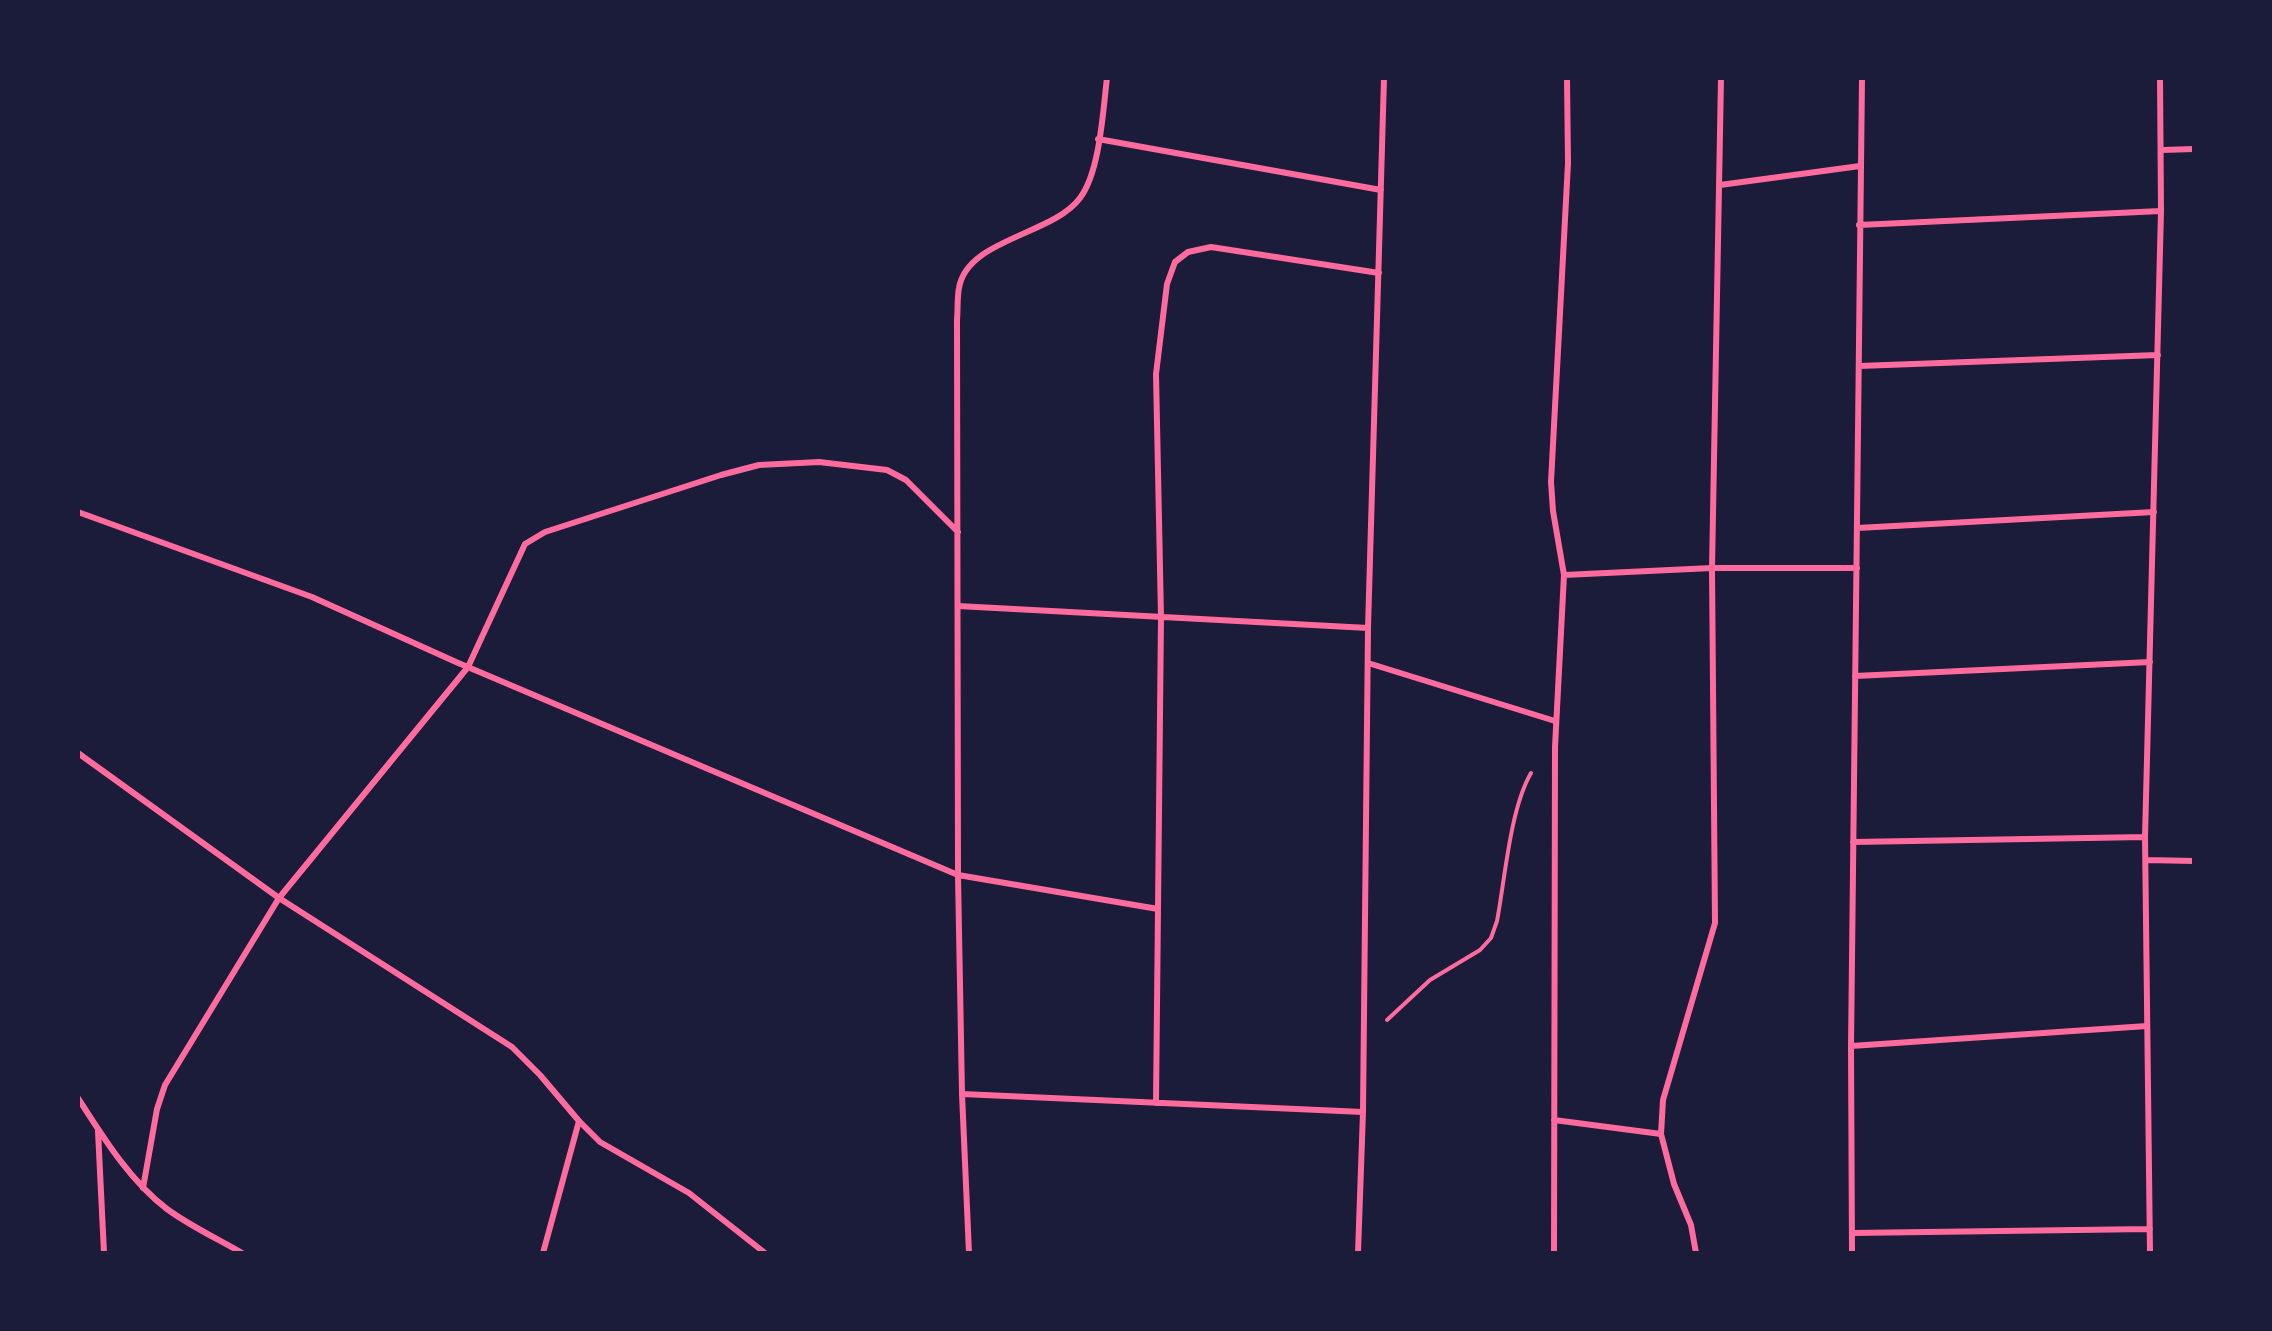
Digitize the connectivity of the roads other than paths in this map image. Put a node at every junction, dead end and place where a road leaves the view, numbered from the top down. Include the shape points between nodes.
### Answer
1 (1107, 78) edge
2 (1384, 78) edge
3 (1567, 78) edge
4 (1721, 78) edge
5 (1862, 78) edge
6 (2160, 78) edge
7 (1098, 139) junction
8 (2194, 149) edge
9 (2162, 150) junction
10 (1860, 166) junction
11 (1720, 185) junction
12 (1381, 190) junction
13 (2161, 211) junction
14 (1859, 225) junction
15 (1379, 273) junction
16 (2158, 355) junction
17 (1859, 366) junction
18 (78, 512) edge
19 (2154, 512) junction
20 (1857, 528) junction
21 (958, 532) junction
22 (1712, 568) junction
23 (1857, 568) junction
24 (1564, 575) junction
25 (958, 606) junction
26 (1161, 617) junction
27 (1368, 628) junction
28 (2150, 662) junction
29 (1368, 663) junction
30 (468, 667) junction
31 (1855, 676) junction
32 (1556, 721) junction
33 (78, 753) edge
34 (2145, 837) junction
35 (1853, 842) junction
36 (2146, 860) junction
37 (2194, 861) edge
38 (958, 875) junction
39 (279, 898) junction
40 (1158, 909) junction
41 (2147, 1026) junction
42 (1851, 1046) junction
43 (963, 1094) junction
44 (78, 1098) edge
45 (1156, 1103) junction
46 (1364, 1112) junction
47 (1554, 1120) junction
48 (579, 1121) junction
49 (98, 1130) junction
50 (1661, 1134) junction
51 (143, 1188) junction
52 (2150, 1229) junction
53 (1852, 1233) junction
54 (104, 1253) edge
55 (242, 1253) edge
56 (543, 1253) edge
57 (765, 1253) edge
58 (969, 1253) edge
59 (1358, 1253) edge
60 (1554, 1253) edge
61 (1696, 1253) edge
62 (1851, 1253) edge
63 (2150, 1253) edge

1 - 7 street
2 - 12 street
3 - 24 street via 1568,163 1551,482
4 - 11 street
5 - 10 street
6 - 9 street
7 - 12 street
7 - 21 street via 1094,169 1080,198 1060,216 971,262 959,286
8 - 9 street
9 - 13 street
10 - 11 street
10 - 14 street
11 - 22 street
12 - 15 street
13 - 14 street
13 - 16 street
14 - 17 street
15 - 26 street via 1211,247 1188,252 1175,262 1167,284 1156,374
15 - 27 street
16 - 17 street
16 - 19 street
17 - 20 street
18 - 30 street via 312,597
19 - 20 street
19 - 28 street
20 - 23 street
21 - 25 street
21 - 30 street via 906,480 887,470 819,462 759,465 721,475 545,532 525,544
22 - 23 street
22 - 24 street
22 - 50 street via 1715,923 1663,1100
23 - 31 street
24 - 32 street
25 - 26 street
25 - 38 street
26 - 27 street
26 - 40 street
27 - 29 street
28 - 31 street
28 - 34 street
29 - 32 street
29 - 46 street
30 - 38 street
30 - 39 street
31 - 35 street
32 - 47 street
33 - 39 street
34 - 35 street
34 - 36 street
35 - 42 street
36 - 37 street
36 - 41 street
38 - 40 street
38 - 43 street
39 - 48 street via 512,1047
39 - 51 street via 165,1085
40 - 45 street
41 - 42 street
41 - 52 street
42 - 53 street
43 - 45 street
43 - 58 street
44 - 49 street
45 - 46 street
46 - 59 street
47 - 50 street
47 - 60 street
48 - 56 street
48 - 57 street via 600,1142 689,1193
49 - 51 street
49 - 54 street
50 - 61 street via 1674,1184 1691,1225
51 - 55 street via 168,1210
52 - 53 street
52 - 63 street
53 - 62 street

